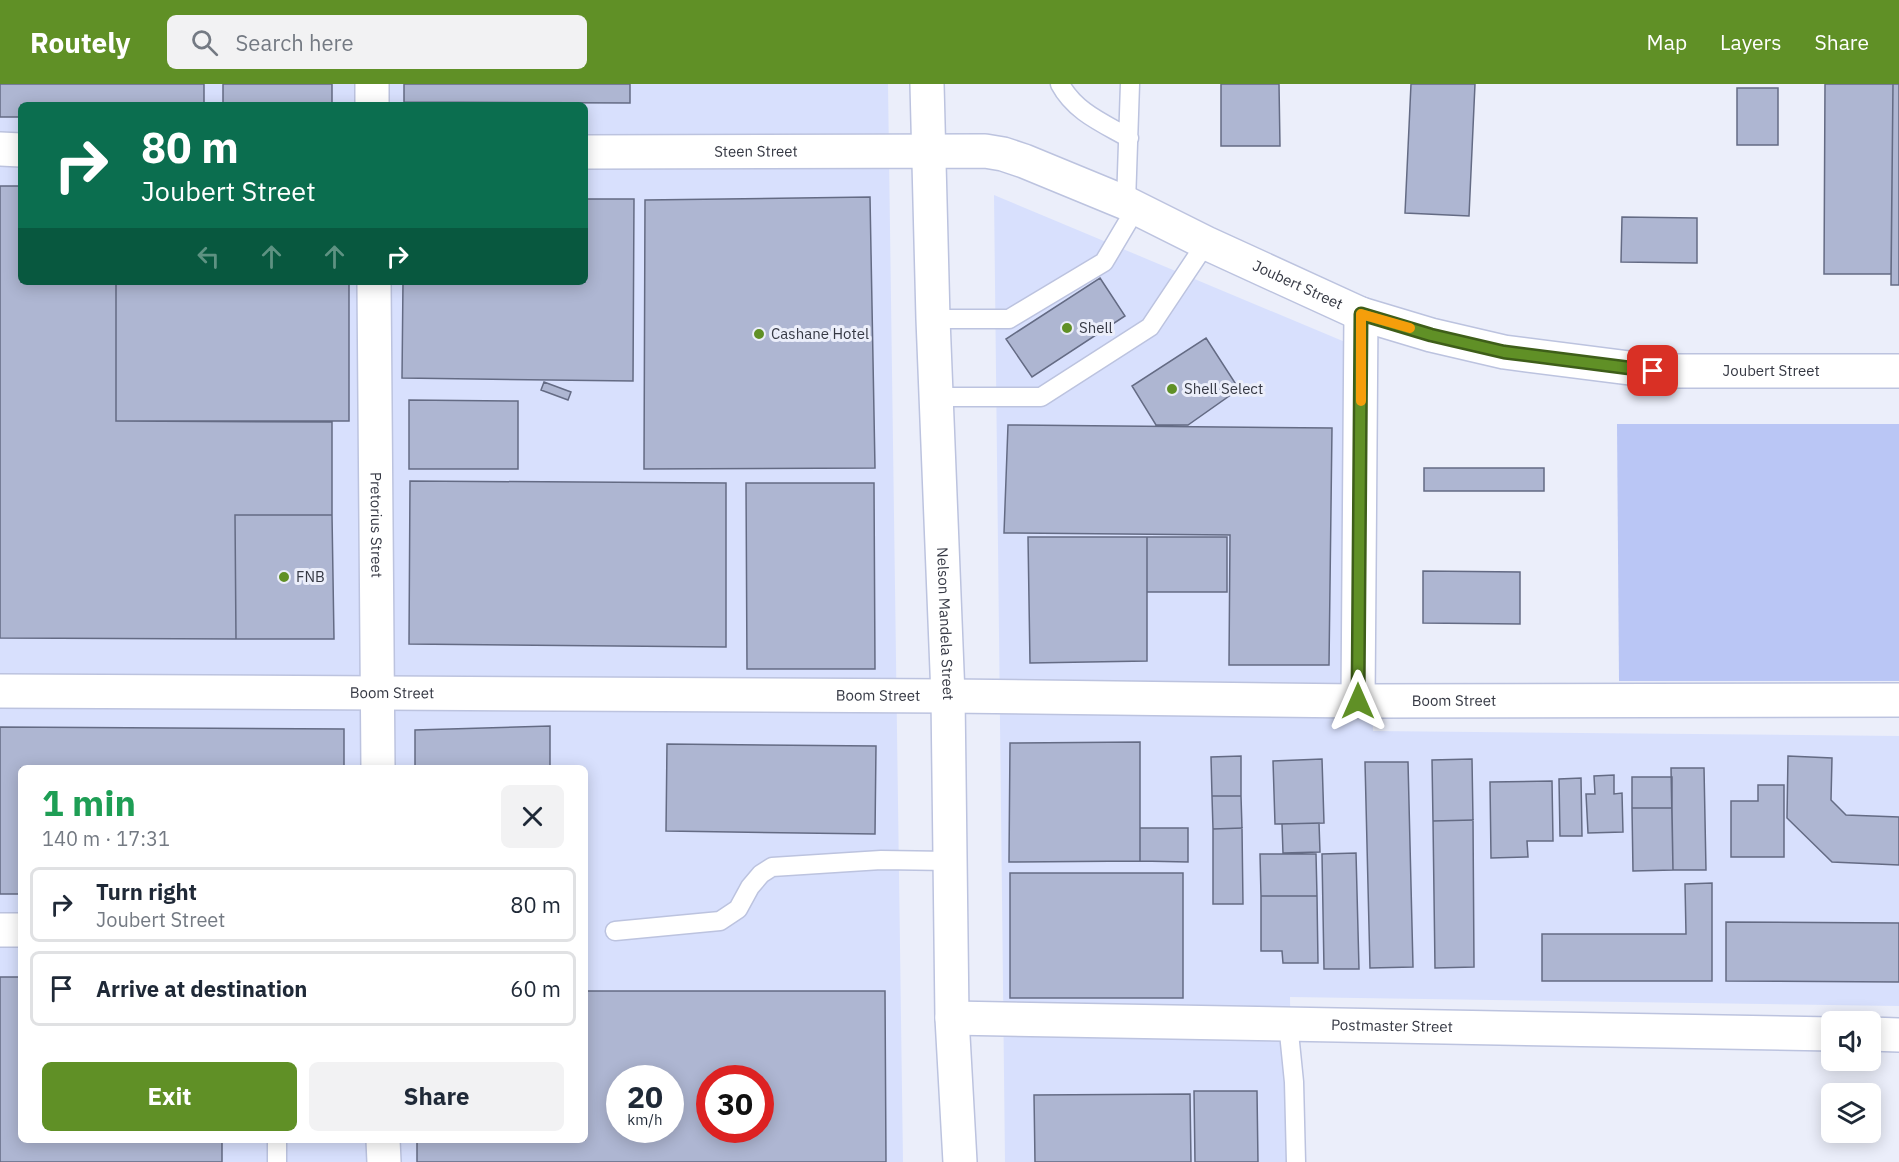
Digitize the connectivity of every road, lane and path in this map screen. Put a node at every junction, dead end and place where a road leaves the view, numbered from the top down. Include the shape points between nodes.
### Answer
1 (372, 84) edge
2 (927, 84) edge
3 (1060, 84) edge
4 (1130, 84) edge
5 (372, 102) edge
6 (1129, 138) junction
7 (0, 150) edge
8 (18, 150) edge
9 (588, 152) edge
10 (928, 152) junction
11 (1131, 206) junction
12 (1206, 243) junction
13 (374, 285) edge
14 (1361, 314) junction
15 (933, 319) junction
16 (1899, 371) edge
17 (937, 397) junction
18 (0, 691) edge
19 (378, 693) junction
20 (948, 696) junction
21 (1899, 700) edge
22 (1358, 701) junction
23 (378, 765) edge
24 (950, 861) junction
25 (0, 930) edge
26 (18, 930) edge
27 (615, 931) dead end
28 (952, 1018) junction
29 (1288, 1023) junction
30 (1821, 1034) edge
31 (1881, 1035) edge
32 (1899, 1035) edge
33 (277, 1143) edge
34 (383, 1143) edge
35 (278, 1162) edge
36 (384, 1162) edge
37 (960, 1162) edge
38 (1296, 1162) edge

1 - 5 street
2 - 10 street, Nelson Mandela Street
3 - 6 lane via 1082,112
4 - 6 lane
6 - 11 lane
7 - 8 street
9 - 10 street, Steen Street
10 - 11 street, Joubert Street via 1003,154
10 - 15 street, Nelson Mandela Street
11 - 12 street, Joubert Street
11 - 15 lane via 1104,262 1010,319
12 - 14 street, Joubert Street
12 - 17 lane via 1150,327 1041,397
13 - 19 street, Pretorius Street
14 - 16 street, Joubert Street via 1504,352 1653,371
14 - 22 street
15 - 17 street, Nelson Mandela Street
17 - 20 street, Nelson Mandela Street
18 - 19 street, Boom Street
19 - 20 street, Boom Street
19 - 23 street, Pretorius Street
20 - 22 street, Boom Street
20 - 24 street, Nelson Mandela Street
21 - 22 street, Boom Street
24 - 27 lane via 880,860 772,867 750,887 738,909 720,921
24 - 28 street, Nelson Mandela Street
25 - 26 street
28 - 29 street, Postmaster Street
28 - 37 street, Nelson Mandela Street
29 - 30 street, Postmaster Street
29 - 38 lane
31 - 32 street
33 - 35 lane
34 - 36 street

